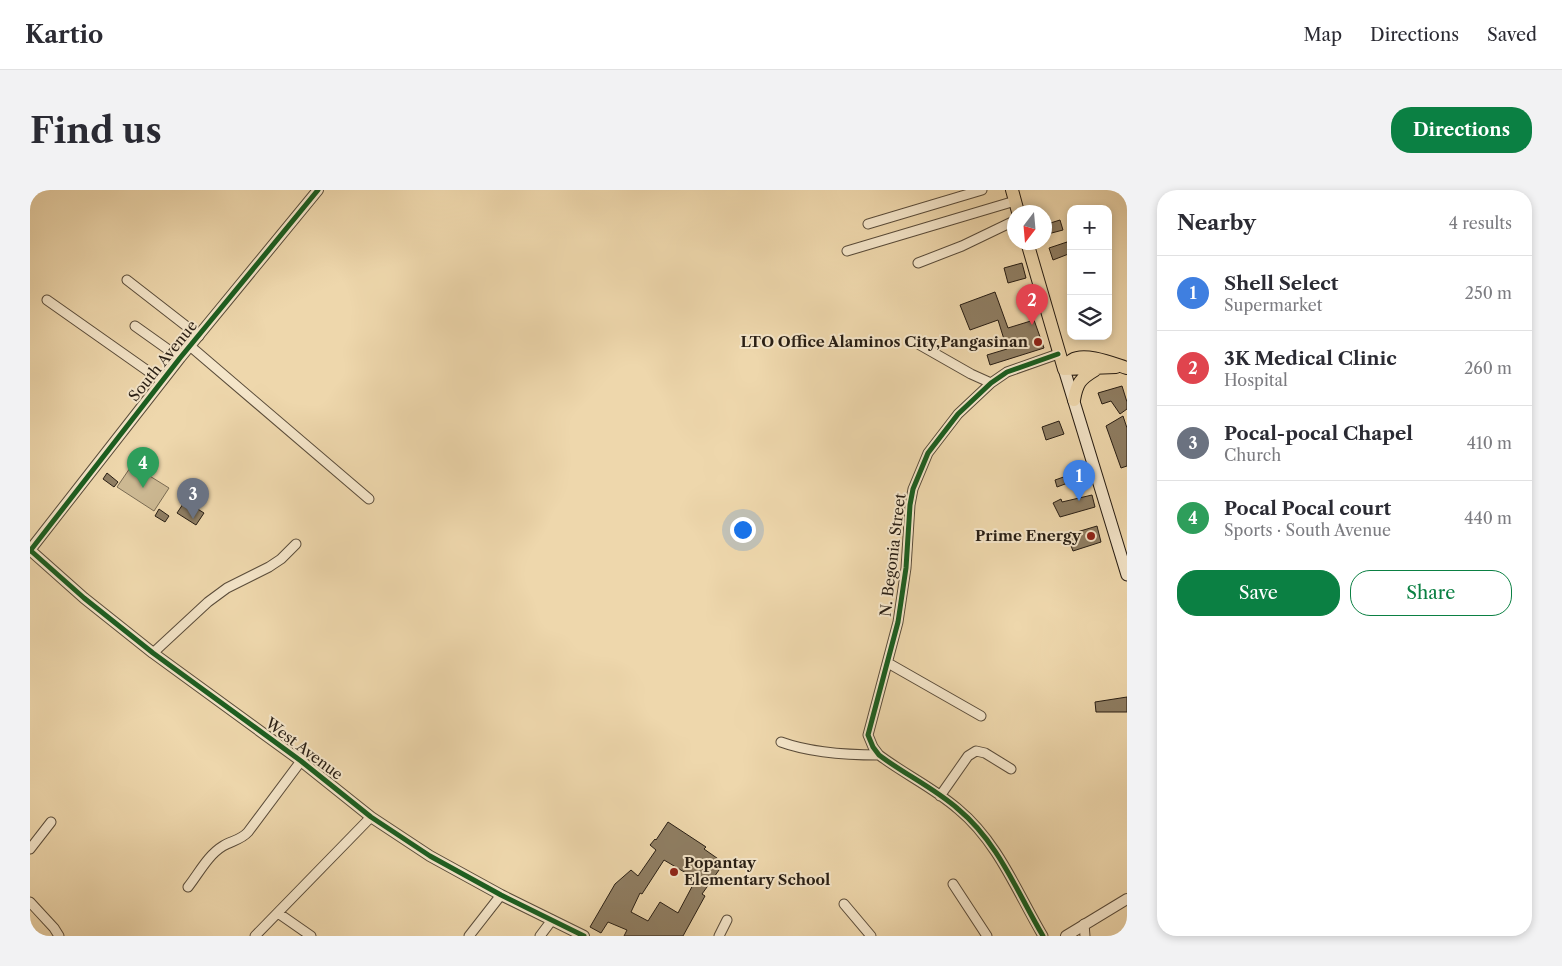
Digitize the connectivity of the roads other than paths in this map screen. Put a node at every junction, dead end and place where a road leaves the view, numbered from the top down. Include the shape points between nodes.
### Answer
1 (318, 190) edge
2 (982, 190) edge
3 (1015, 201) edge
4 (868, 224) dead end
5 (1007, 224) edge
6 (1029, 250) edge
7 (847, 251) dead end
8 (918, 263) dead end
9 (126, 280) dead end
10 (47, 300) dead end
11 (136, 326) dead end
12 (199, 336) junction
13 (913, 340) dead end
14 (190, 346) junction
15 (1057, 348) junction
16 (180, 358) junction
17 (1102, 364) junction
18 (1125, 367) edge
19 (1064, 369) junction
20 (162, 382) junction
21 (991, 383) junction
22 (1074, 400) junction
23 (369, 499) dead end
24 (296, 544) dead end
25 (30, 551) edge
26 (1127, 575) edge
27 (153, 653) junction
28 (888, 663) junction
29 (981, 716) dead end
30 (781, 742) dead end
31 (879, 754) junction
32 (301, 761) junction
33 (1011, 769) dead end
34 (940, 796) junction
35 (371, 817) junction
36 (51, 822) dead end
37 (30, 849) edge
38 (953, 884) dead end
39 (188, 887) dead end
40 (502, 895) junction
41 (1127, 899) edge
42 (30, 902) edge
43 (844, 904) dead end
44 (278, 913) junction
45 (552, 920) junction
46 (727, 920) dead end
47 (1084, 924) junction
48 (59, 936) edge
49 (255, 936) edge
50 (311, 936) edge
51 (469, 936) edge
52 (540, 936) edge
53 (584, 936) edge
54 (718, 936) edge
55 (871, 936) edge
56 (987, 936) edge
57 (1043, 936) edge
58 (1066, 936) edge
59 (1085, 936) edge

1 - 12 street, South Avenue
2 - 4 street
3 - 7 street
5 - 8 street
6 - 15 main road
9 - 12 street
10 - 20 street
11 - 16 street
12 - 14 street, South Avenue
13 - 21 street
14 - 16 street, South Avenue
14 - 23 street
15 - 17 main road
15 - 19 main road
15 - 21 street, N. Begonia Street
16 - 20 street, South Avenue
17 - 18 main road
17 - 19 main road
17 - 22 main road via 1076,386
19 - 22 main road
20 - 25 street, South Avenue
21 - 28 street, N. Begonia Street via 942,433 928,454 913,489 901,605
22 - 26 main road
24 - 27 street via 269,567 227,588 208,602
25 - 27 street, West Avenue
27 - 32 street, West Avenue
28 - 29 street
28 - 31 street, N. Begonia Street via 869,729 870,740
30 - 31 street via 825,752
31 - 34 street
32 - 35 street, West Avenue
32 - 39 street via 248,832 215,852
33 - 34 street via 982,751 973,752
34 - 57 street via 976,826 993,848
35 - 40 street, West Avenue via 406,842
35 - 44 street
36 - 37 street
38 - 56 street
40 - 45 street, West Avenue
40 - 51 street
41 - 47 street
42 - 48 street
43 - 55 street
44 - 49 street
44 - 50 street
45 - 52 street
45 - 53 street, West Avenue
46 - 54 street
47 - 58 street
47 - 59 street

